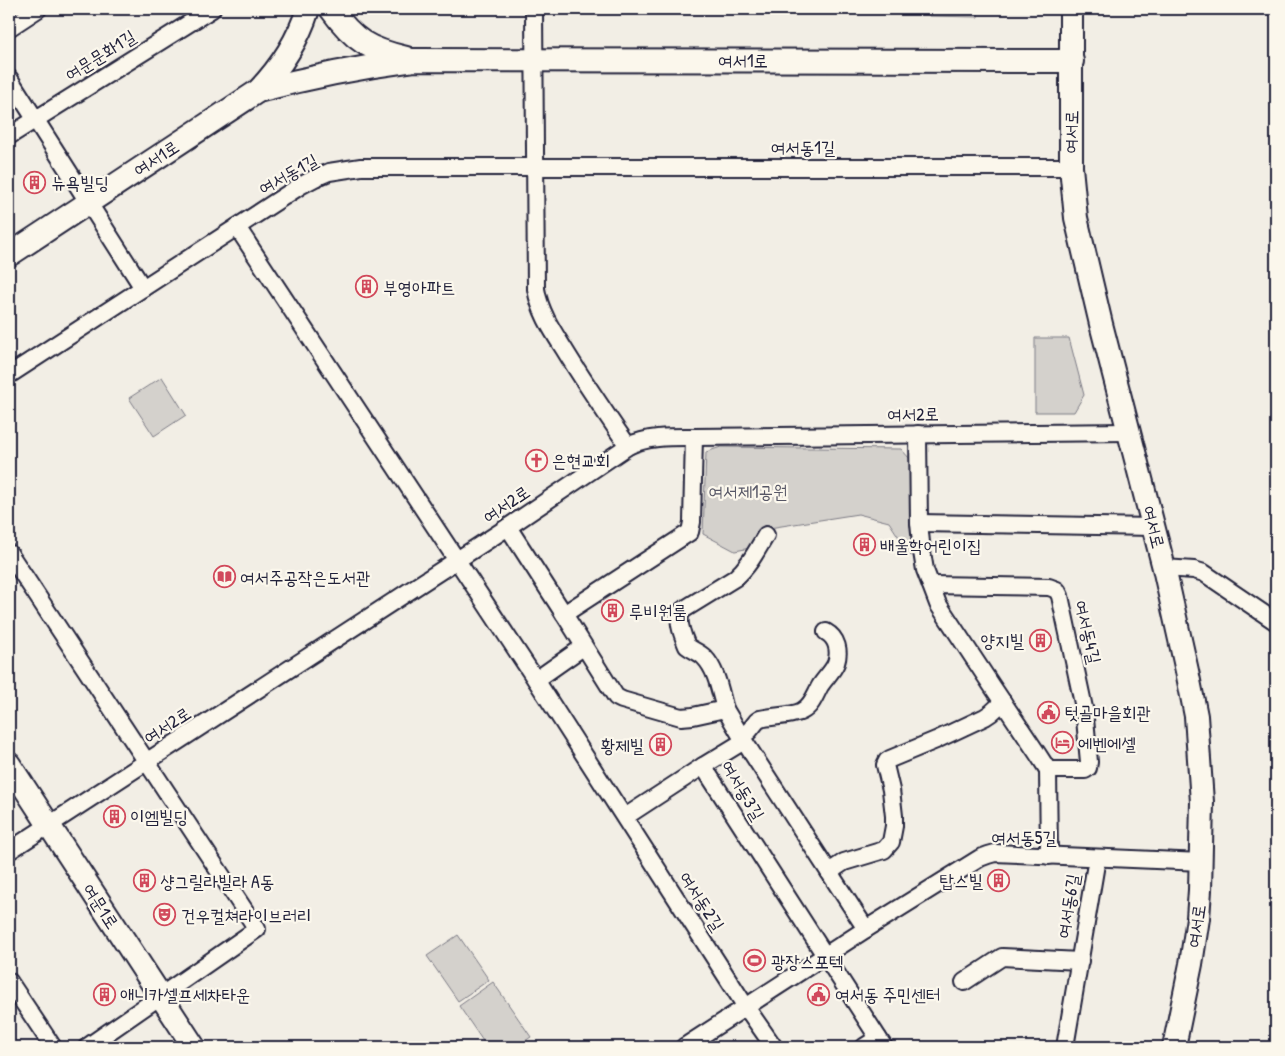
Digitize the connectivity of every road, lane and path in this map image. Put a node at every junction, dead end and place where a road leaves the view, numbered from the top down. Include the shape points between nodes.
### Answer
1 (38, 9) edge
2 (212, 9) edge
3 (308, 9) edge
4 (331, 9) edge
5 (534, 9) edge
6 (1071, 9) edge
7 (9, 28) edge
8 (414, 60) junction
9 (534, 60) junction
10 (1072, 61) junction
11 (9, 78) edge
12 (258, 91) junction
13 (36, 119) junction
14 (9, 136) edge
15 (535, 167) junction
16 (1071, 167) junction
17 (88, 203) junction
18 (237, 226) junction
19 (9, 255) edge
20 (143, 288) junction
21 (9, 375) edge
22 (1129, 432) junction
23 (918, 434) junction
24 (694, 437) junction
25 (628, 446) junction
26 (919, 523) junction
27 (508, 527) junction
28 (1154, 527) junction
29 (766, 535) dead end
30 (9, 553) edge
31 (457, 560) junction
32 (1164, 568) junction
33 (930, 585) junction
34 (564, 614) junction
35 (1276, 622) edge
36 (826, 632) dead end
37 (584, 647) junction
38 (536, 680) junction
39 (1003, 702) junction
40 (725, 709) junction
41 (743, 739) junction
42 (146, 762) junction
43 (9, 764) edge
44 (703, 766) junction
45 (1048, 770) junction
46 (625, 817) junction
47 (49, 825) junction
48 (9, 851) edge
49 (1050, 856) junction
50 (1097, 858) junction
51 (1202, 862) junction
52 (829, 872) junction
53 (866, 929) junction
54 (825, 956) junction
55 (1080, 961) junction
56 (9, 981) edge
57 (964, 982) dead end
58 (160, 996) junction
59 (746, 1007) junction
60 (881, 1043) edge
61 (53, 1047) edge
62 (87, 1047) edge
63 (194, 1047) edge
64 (684, 1047) edge
65 (774, 1047) edge
66 (864, 1047) edge
67 (1065, 1047) edge
68 (1174, 1047) edge

1 - 7 street
2 - 13 street, 여문문화1길
3 - 12 street, 여서1로 via 291,49
4 - 8 street via 363,43 373,49
5 - 9 street
6 - 10 street, 여서로
8 - 9 street, 여서1로
8 - 12 street via 335,72
9 - 10 street, 여서1로
9 - 15 street
10 - 16 street, 여서로
11 - 13 street
12 - 17 street, 여서1로
13 - 14 street, 여문문화1길
13 - 17 street
15 - 16 street, 여서동1길
15 - 18 street, 여서동1길 via 361,167 329,172 300,186
15 - 25 street via 536,289 540,306 569,357
16 - 22 street, 여서로 via 1078,226
17 - 19 street, 여서1로
17 - 20 street
18 - 20 street, 여서동1길
18 - 31 street, 여서동2길
20 - 21 street, 여서동1길
22 - 23 street, 여서2로
22 - 28 street, 여서로
23 - 24 street, 여서2로
23 - 26 street
24 - 25 street, 여서2로 via 646,439
24 - 34 street via 690,532
25 - 27 street, 여서2로
26 - 28 street
26 - 33 street
27 - 31 street, 여서2로
27 - 34 street
28 - 32 street, 여서로
29 - 40 street, 여서동3길 via 747,567 682,612 679,620 687,646 702,655 711,666
30 - 42 street
31 - 38 street, 여서동2길
31 - 42 street, 여서2로
32 - 35 street via 1204,573
32 - 51 street, 여서로 via 1196,716
33 - 39 street via 938,604
33 - 45 street, 여서동4길 via 1050,587 1057,590 1084,708 1089,762 1085,770
34 - 37 street
36 - 41 street via 836,645 836,663 811,703 796,714 760,719
37 - 38 street
37 - 40 street via 616,697 622,700 680,717
38 - 46 street, 여서동2길
39 - 45 street
39 - 52 street via 985,717 890,758 886,768 894,816 891,842 884,850 844,862
40 - 41 street, 여서동3길
41 - 44 street, 여서동3길
41 - 52 street
42 - 47 street, 여서2로
42 - 58 street via 257,929
43 - 47 street, 여문1로
44 - 46 street
44 - 54 street, 여서동3길
45 - 49 street
46 - 59 street, 여서동2길
47 - 48 street, 여서2로
47 - 58 street, 여문1로
49 - 50 street, 여서동5길
49 - 53 street, 여서동5길 via 995,854 980,858
50 - 51 street, 여서동5길
50 - 55 street, 여서동6길
51 - 68 street, 여서로 via 1198,918
52 - 53 street
53 - 54 street, 여서동5길
54 - 59 street, 여서동5길
54 - 60 street
55 - 57 street, 여서동6길 via 1002,957
55 - 67 street, 여서동6길
56 - 61 street
58 - 62 street
58 - 63 street, 여문1로
59 - 64 street, 여서동5길
59 - 65 street
60 - 66 street

